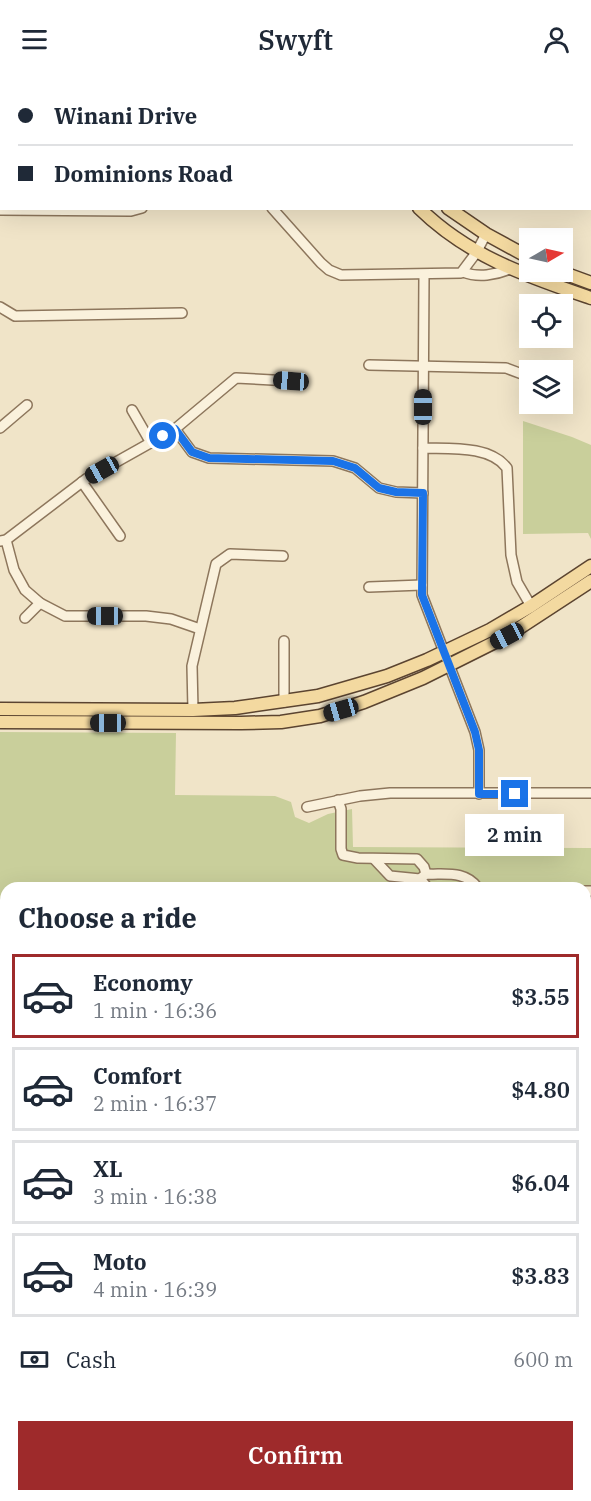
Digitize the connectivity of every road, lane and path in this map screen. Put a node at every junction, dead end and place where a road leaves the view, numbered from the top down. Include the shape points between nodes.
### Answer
1 (0, 210) edge
2 (135, 210) edge
3 (274, 210) edge
4 (422, 210) edge
5 (451, 210) edge
6 (486, 234) junction
7 (519, 252) edge
8 (476, 253) junction
9 (510, 269) junction
10 (463, 272) junction
11 (424, 275) junction
12 (573, 276) edge
13 (591, 283) edge
14 (591, 297) edge
15 (0, 307) edge
16 (182, 313) dead end
17 (369, 366) dead end
18 (424, 367) junction
19 (519, 373) edge
20 (291, 381) dead end
21 (27, 405) dead end
22 (132, 410) dead end
23 (0, 428) edge
24 (175, 429) junction
25 (151, 442) junction
26 (423, 448) junction
27 (82, 482) junction
28 (423, 493) junction
29 (120, 536) dead end
30 (3, 540) edge
31 (283, 556) dead end
32 (591, 566) edge
33 (591, 581) edge
34 (422, 585) junction
35 (369, 587) dead end
36 (40, 603) junction
37 (531, 606) junction
38 (25, 618) dead end
39 (200, 629) junction
40 (284, 641) dead end
41 (443, 652) junction
42 (448, 666) junction
43 (284, 702) junction
44 (0, 709) edge
45 (193, 710) junction
46 (0, 722) edge
47 (241, 723) junction
48 (591, 793) edge
49 (479, 794) junction
50 (338, 800) junction
51 (307, 807) dead end
52 (374, 859) junction
53 (423, 877) junction
54 (425, 882) edge
55 (472, 882) edge

1 - 2 street
3 - 11 street via 329,270 341,275
4 - 8 main road
5 - 6 main road
6 - 7 main road
6 - 8 street
8 - 9 main road
8 - 10 street
9 - 10 street via 499,274
9 - 14 main road
10 - 11 street
11 - 18 street
12 - 13 main road
15 - 16 street via 15,316
17 - 18 street
18 - 19 street via 506,368
18 - 26 street
20 - 24 street via 237,378
21 - 23 street
22 - 25 street
24 - 25 street
24 - 28 street via 192,452 209,458 333,461 355,468 379,488
25 - 27 street
26 - 28 street
26 - 37 street via 467,449 500,458 507,468 512,555 517,582
27 - 29 street
27 - 30 street
28 - 34 street
30 - 36 street via 25,590
31 - 39 street via 230,554 216,564
32 - 37 main road
33 - 42 main road via 507,636
34 - 35 street
34 - 41 street
36 - 38 street
36 - 39 street via 65,616 146,616
37 - 41 main road
39 - 45 street via 192,666
40 - 43 street
41 - 42 street
41 - 43 main road via 354,687
42 - 47 main road via 320,716
42 - 49 street via 475,732
43 - 45 main road
44 - 45 main road
45 - 47 main road via 198,716
46 - 47 main road
48 - 49 street
49 - 50 street via 390,793
50 - 51 street
50 - 52 street via 343,855
52 - 53 street via 390,876
52 - 53 street via 417,860 424,867
53 - 54 street
53 - 55 street via 462,875

